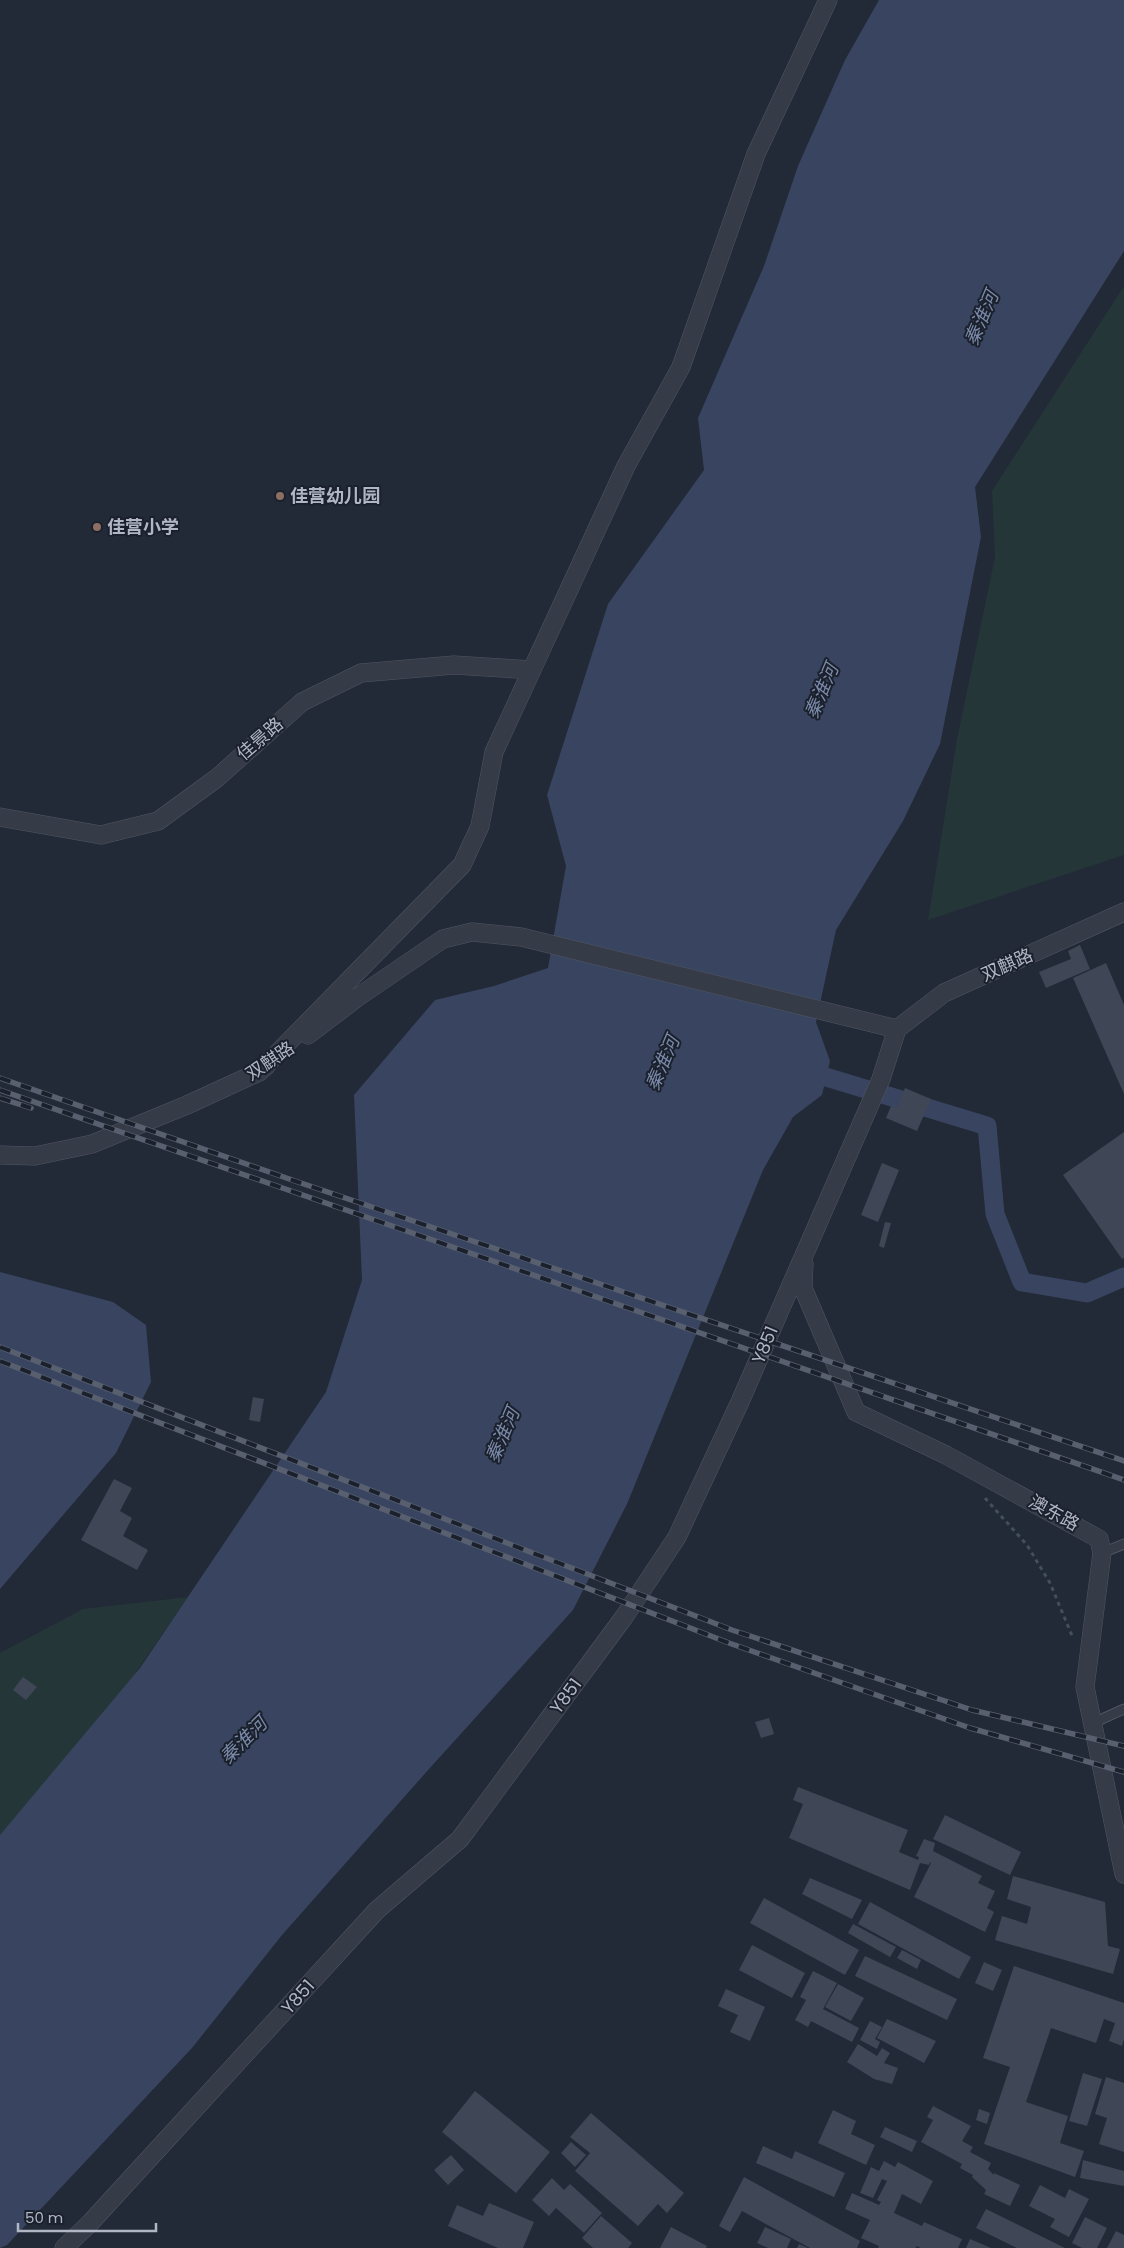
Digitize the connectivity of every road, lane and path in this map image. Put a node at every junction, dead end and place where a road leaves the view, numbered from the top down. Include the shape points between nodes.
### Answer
1 (828, 0) edge
2 (532, 670) junction
3 (0, 817) edge
4 (1124, 912) edge
5 (897, 1029) junction
6 (258, 1072) junction
7 (0, 1156) edge
8 (804, 1252) junction
9 (982, 1494) dead end
10 (1124, 1544) edge
11 (1102, 1553) junction
12 (1073, 1639) dead end
13 (1124, 1709) edge
14 (1093, 1724) junction
15 (1124, 1874) edge
16 (64, 2248) edge

1 - 2 street via 756,154 681,367 626,466
2 - 3 street, 佳景路 via 454,665 361,672 302,702 217,778 158,821 101,835
2 - 6 street via 494,752 480,826 462,865
4 - 5 street, 双麒路 via 944,994
5 - 6 street, 双麒路 via 521,937 472,932 443,939 358,997
5 - 8 street, Y851 via 881,1079
6 - 7 street, 双麒路 via 92,1144 36,1156
8 - 11 street, 澳东路 via 803,1288 856,1412 946,1455 1091,1534 1099,1539
8 - 16 street, Y851 via 677,1537 624,1617 466,1831 377,1910
9 - 12 path via 1027,1545 1050,1583
10 - 11 lane
11 - 14 street via 1085,1687
13 - 14 lane
14 - 15 street

